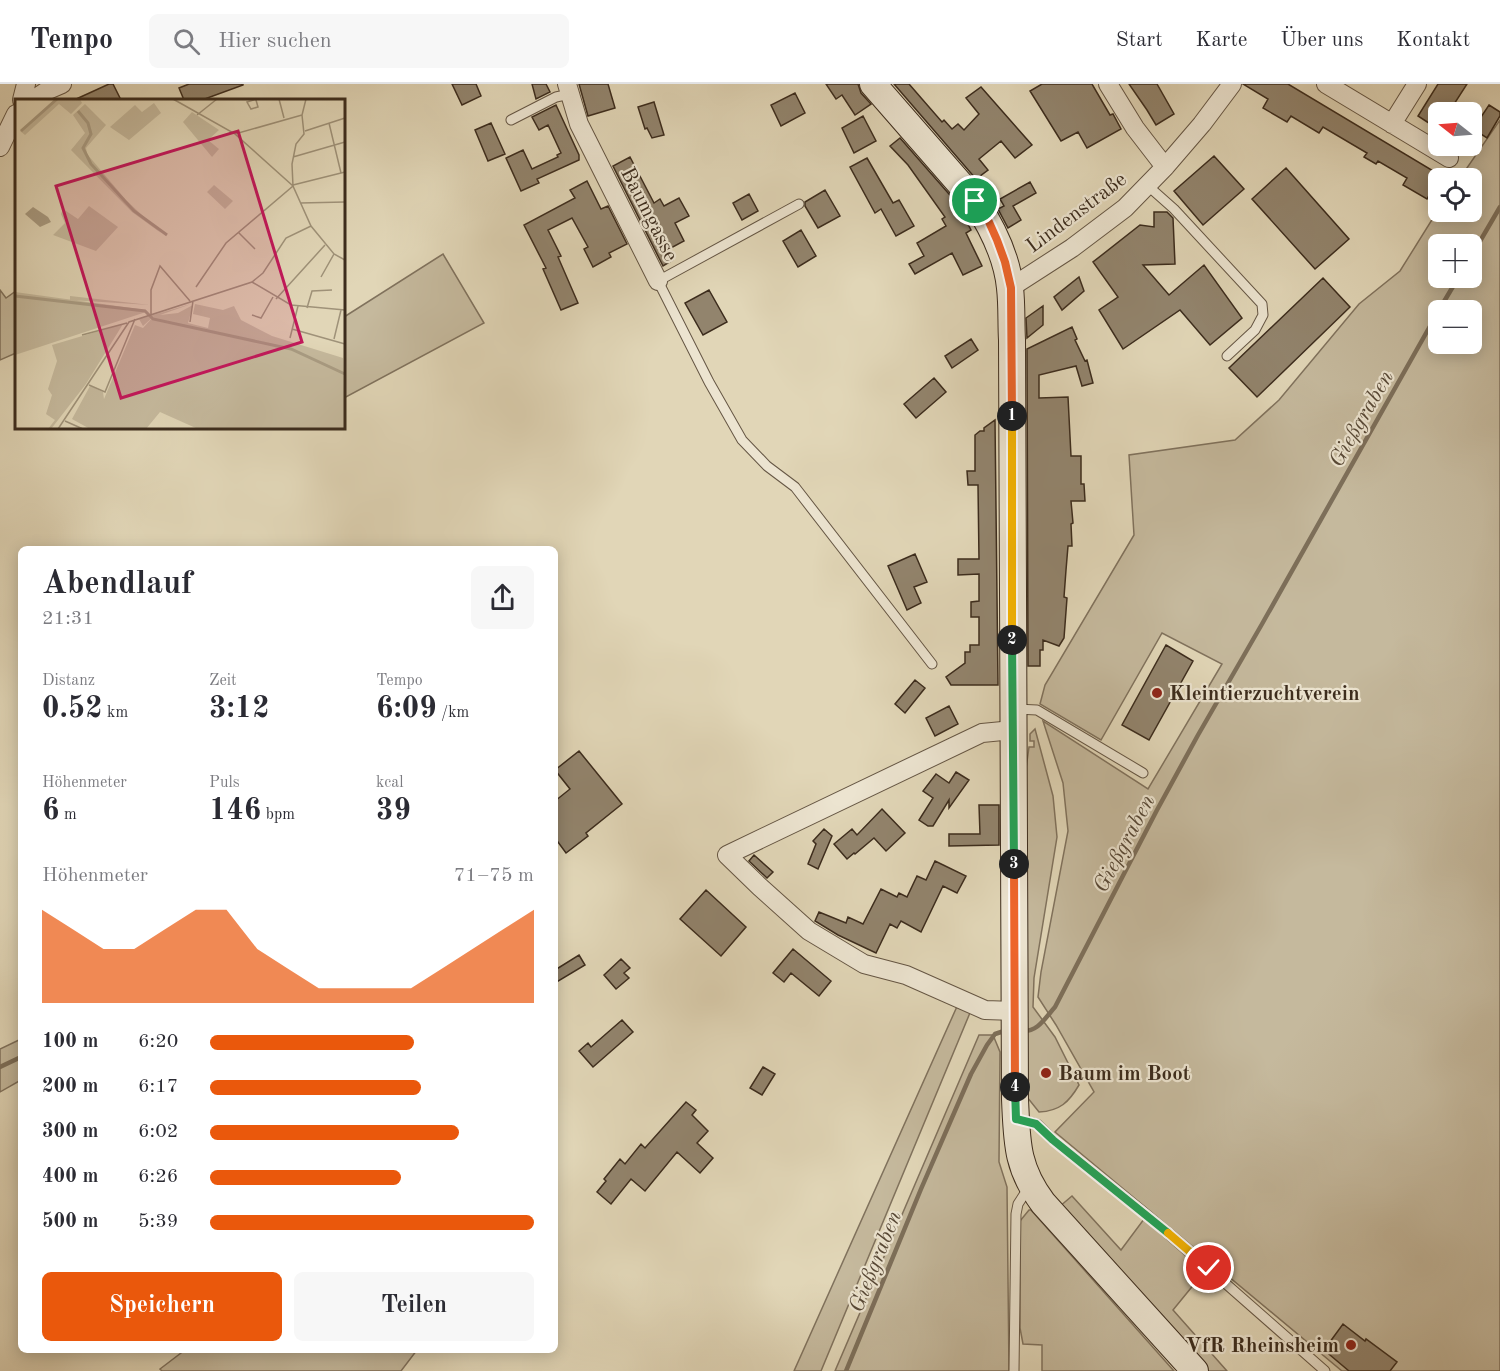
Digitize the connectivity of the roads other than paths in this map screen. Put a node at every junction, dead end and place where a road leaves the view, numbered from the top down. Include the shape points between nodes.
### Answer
1 (26, 84) edge
2 (62, 84) edge
3 (873, 84) edge
4 (1108, 84) edge
5 (1232, 84) edge
6 (1326, 84) edge
7 (1417, 84) edge
8 (569, 89) edge
9 (22, 99) edge
10 (34, 99) edge
11 (15, 116) edge
12 (512, 120) dead end
13 (1392, 124) junction
14 (0, 147) edge
15 (1449, 158) dead end
16 (1165, 167) junction
17 (1147, 185) junction
18 (800, 204) dead end
19 (658, 281) junction
20 (1011, 288) junction
21 (1227, 356) dead end
22 (932, 664) dead end
23 (1013, 719) junction
24 (1143, 773) dead end
25 (1015, 1023) junction
26 (1016, 1119) junction
27 (1031, 1185) junction
28 (1014, 1371) edge
29 (1195, 1371) edge
30 (1325, 1371) edge

1 - 9 street
2 - 10 street
3 - 20 street via 975,201 989,222
4 - 16 street
5 - 16 street, Lindenstraße
6 - 13 street
7 - 13 street
8 - 12 lane
8 - 19 street, Baumgasse via 579,124
11 - 14 street
13 - 15 street
16 - 17 street, Lindenstraße
17 - 20 street, Lindenstraße via 1125,208 1081,242
17 - 21 lane via 1262,304 1263,315 1255,330
18 - 19 lane, Baumgasse
19 - 22 lane via 742,440 766,466 795,487
20 - 23 street
23 - 24 lane via 1036,710
23 - 25 street
23 - 25 street via 727,855 809,931 864,964 906,975
25 - 26 street
26 - 27 street via 1018,1152
26 - 30 lane via 1036,1124 1142,1210
27 - 28 lane via 1016,1214
27 - 29 street

